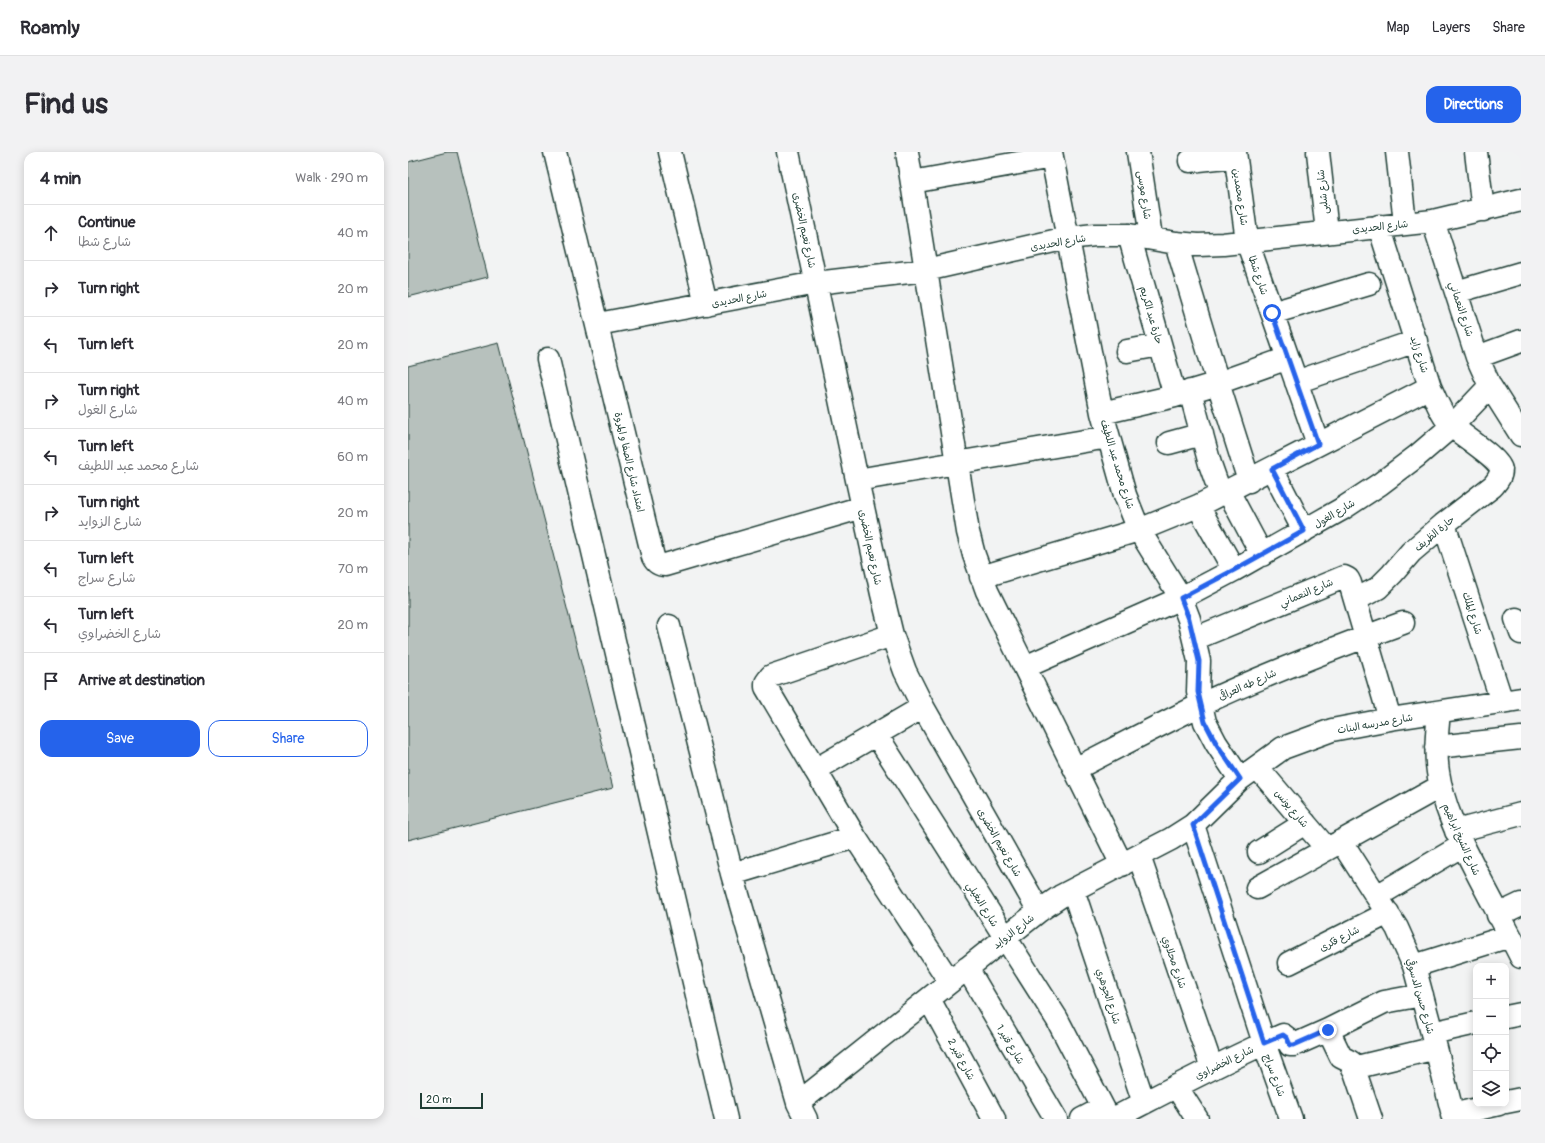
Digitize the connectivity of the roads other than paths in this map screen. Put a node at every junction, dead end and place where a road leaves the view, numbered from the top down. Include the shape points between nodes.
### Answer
1 (555, 152) edge
2 (670, 152) edge
3 (788, 152) edge
4 (908, 152) edge
5 (1138, 152) edge
6 (1318, 152) edge
7 (1397, 152) edge
8 (1476, 152) edge
9 (1235, 154) edge
10 (1051, 155) edge
11 (1190, 161) dead end
12 (912, 182) junction
13 (1521, 200) edge
14 (1483, 210) junction
15 (1433, 221) junction
16 (1405, 223) junction
17 (1379, 226) junction
18 (1327, 232) junction
19 (1129, 235) junction
20 (1151, 237) junction
21 (1067, 238) junction
22 (1247, 241) junction
23 (1176, 243) junction
24 (926, 270) junction
25 (1521, 273) edge
26 (816, 283) junction
27 (1369, 284) dead end
28 (1456, 292) junction
29 (706, 304) junction
30 (1272, 313) junction
31 (598, 324) junction
32 (1416, 341) junction
33 (1521, 342) edge
34 (1160, 345) junction
35 (1128, 351) dead end
36 (1477, 357) junction
37 (1288, 358) junction
38 (548, 359) dead end
39 (1296, 382) junction
40 (1218, 383) junction
41 (1490, 386) junction
42 (1430, 387) junction
43 (1182, 394) junction
44 (1102, 413) junction
45 (1452, 426) junction
46 (1520, 431) edge
47 (1202, 434) junction
48 (1108, 437) junction
49 (1169, 443) dead end
50 (1318, 444) junction
51 (1496, 460) joint
52 (957, 462) junction
53 (1272, 469) junction
54 (857, 480) junction
55 (1249, 481) junction
56 (1224, 493) junction
57 (863, 506) junction
58 (1198, 506) junction
59 (1444, 524) junction
60 (1139, 530) junction
61 (1304, 531) junction
62 (1262, 554) junction
63 (1234, 570) junction
64 (981, 577) junction
65 (1181, 598) junction
66 (1355, 600) junction
67 (1403, 623) dead end
68 (669, 626) dead end
69 (892, 636) junction
70 (1365, 636) junction
71 (1194, 639) junction
72 (1025, 667) junction
73 (1512, 700) edge
74 (1201, 705) junction
75 (923, 707) junction
76 (1439, 712) junction
77 (1390, 719) junction
78 (876, 734) junction
79 (1521, 738) edge
80 (1436, 747) junction
81 (1076, 769) junction
82 (815, 770) junction
83 (1249, 773) junction
84 (1441, 786) junction
85 (1521, 814) edge
86 (1304, 823) junction
87 (1193, 825) junction
88 (855, 837) junction
89 (1460, 838) junction
90 (1334, 845) junction
91 (1259, 852) dead end
92 (1130, 860) junction
93 (732, 874) junction
94 (1257, 888) dead end
95 (1073, 890) junction
96 (1521, 904) edge
97 (1382, 905) junction
98 (1039, 911) junction
99 (1498, 916) junction
100 (1510, 936) junction
101 (1004, 938) junction
102 (1521, 957) edge
103 (1289, 963) dead end
104 (1414, 966) junction
105 (958, 975) junction
106 (1422, 995) junction
107 (929, 998) junction
108 (1521, 1014) edge
109 (1509, 1016) edge
110 (1473, 1024) edge
111 (1328, 1030) junction
112 (1434, 1040) junction
113 (1264, 1043) junction
114 (1212, 1068) junction
115 (1353, 1068) junction
116 (1176, 1086) junction
117 (1521, 1099) edge
118 (1509, 1101) edge
119 (1144, 1103) junction
120 (1488, 1107) edge
121 (802, 1111) edge
122 (1108, 1115) edge
123 (1453, 1117) edge
124 (1287, 1118) edge
125 (726, 1119) edge
126 (994, 1119) edge
127 (1056, 1119) edge
128 (1082, 1119) edge
129 (1197, 1119) edge
130 (1371, 1119) edge

1 - 31 street, امتداد شارع الصفا و المروة
2 - 29 street
3 - 26 street, شارع نعيم الخضرى
4 - 12 street, شارع محلاوي
5 - 20 street, شارع موسى
6 - 18 street, شارع شلبى
7 - 16 street
8 - 14 street
9 - 11 street
9 - 22 street, شارع محمدين
10 - 12 street
10 - 21 street, شارع محمد عبد اللطيف
12 - 24 street, شارع محلاوي
13 - 14 street, شارع الحديدى
14 - 15 street, شارع الحديدى
15 - 16 street, شارع الحديدى
15 - 28 street, شارع النعماني
16 - 17 street, شارع الحديدى
17 - 18 street, شارع الحديدى
17 - 32 street, شارع زايد
18 - 22 street, شارع الحديدى
19 - 20 street, شارع الحديدى
19 - 21 street, شارع الحديدى
19 - 34 street, حارة عبد الكريم
20 - 23 street, شارع الحديدى
21 - 24 street, شارع الحديدى
21 - 44 street, شارع محمد عبد اللطيف
22 - 23 street, شارع الحديدى via 1198,245
22 - 30 street, شارع شطا
23 - 40 street
24 - 26 street, شارع الحديدى
24 - 52 street, شارع محلاوي
25 - 28 street
26 - 29 street, شارع الحديدى
26 - 54 street, شارع نعيم الخضرى
27 - 30 street
28 - 36 street, شارع النعماني
29 - 31 street, شارع الحديدى
30 - 37 street, شارع شطا
31 - 57 street, امتداد شارع الصفا و المروة via 655,562 666,565
32 - 39 street
32 - 42 street, شارع زايد
33 - 36 street
34 - 35 street
34 - 43 street, حارة عبد الكريم
36 - 41 street, شارع النعماني
37 - 39 street, شارع شطا
37 - 40 street
38 - 125 street
39 - 50 street, شارع شطا
40 - 43 street
40 - 55 street
41 - 45 street, شارع الغول
41 - 46 street, شارع النعماني
42 - 45 street, شارع زايد via 1438,406
42 - 50 street
43 - 44 street
43 - 47 street, حارة عبد الكريم
44 - 48 street, شارع محمد عبد اللطيف
45 - 51 street, شارع زايد
45 - 61 street, شارع الغول via 1380,484
47 - 49 street
47 - 56 street, حارة عبد الكريم
48 - 52 street
48 - 60 street, شارع محمد عبد اللطيف via 1125,495
50 - 53 street
51 - 59 street, حارة الظريف via 1501,469 1499,478 1493,486
52 - 54 street
52 - 64 street, شارع محلاوي via 968,532
53 - 55 street
53 - 61 street
54 - 57 street, شارع نعيم الخضرى
55 - 56 street
56 - 58 street
56 - 62 street, حارة عبد الكريم
57 - 69 street, شارع نعيم الخضرى
58 - 60 street
58 - 63 street
59 - 66 street, حارة الظريف via 1411,552 1378,588
59 - 73 street, شارع الملك
60 - 64 street
60 - 65 street, شارع محمد عبد اللطيف
61 - 62 street, شارع الغول
62 - 63 street, شارع الغول
63 - 65 street, شارع الغول
64 - 72 street, شارع محلاوي
65 - 71 street, شارع محمد عبد اللطيف
65 - 72 street, شارع الغول
66 - 70 street, شارع النعماني
66 - 71 street, شارع النعماني via 1350,582 1344,577
67 - 70 street, شارع طه العراقى
68 - 93 street
69 - 75 street, شارع نعيم الخضرى
69 - 82 street, شارع قنير 1 via 768,679 766,687
70 - 74 street, شارع طه العراقى
70 - 77 street, شارع النعماني
71 - 74 street, شارع محمد عبد اللطيف via 1199,661 1198,692
72 - 81 street, شارع محلاوي
73 - 76 street, شارع مدرسه البنات
74 - 81 street, شارع طه العراقى
74 - 83 street, شارع محمد عبد اللطيف via 1205,722 1216,743
75 - 78 street
75 - 98 street, شارع نعيم الخضرى
76 - 77 street, شارع مدرسه البنات
76 - 80 street, شارع الشيخ ابراهيم
77 - 83 street, شارع مدرسه البنات via 1332,730 1283,748
78 - 82 street
78 - 101 street, شارع البغيلي
79 - 80 street
80 - 84 street, شارع الشيخ ابراهيم
81 - 92 street, شارع محلاوي
82 - 88 street, شارع قنير 1
83 - 86 street, شارع يونس
83 - 87 street, شارع الزوايد
84 - 89 street, شارع الشيخ ابراهيم via 1444,801
84 - 90 street
85 - 89 street, شارع فكرى
86 - 90 street, شارع يونس
86 - 91 street
87 - 92 street, شارع الزوايد
87 - 113 street, شارع سراج
88 - 93 street
88 - 105 street, شارع قنير 1
89 - 97 street, شارع فكرى
89 - 99 street, شارع الشيخ ابراهيم
90 - 94 street
90 - 97 street, شارع حسن الدسوقي
92 - 95 street, شارع الزوايد
92 - 114 street, شارع محلاوي
93 - 121 street
95 - 98 street, شارع الزوايد
95 - 119 street, شارع الجوهري
96 - 99 street
97 - 103 street, شارع فكرى
97 - 104 street, شارع حسن الدسوقي via 1397,928
98 - 101 street, شارع الزوايد
99 - 100 street, شارع الشيخ ابراهيم
100 - 102 street, شارع الشيخ ابراهيم
100 - 104 street
101 - 105 street, شارع الزوايد
101 - 122 street, شارع البغيلي via 1056,1019
104 - 106 street, شارع حسن الدسوقي
105 - 107 street, شارع الزوايد
105 - 127 street, شارع قنير 1
106 - 111 street, شارع الخضراوي via 1384,1002
106 - 112 street, شارع حسن الدسوقي
107 - 121 street, شارع الزوايد
107 - 126 street, شارع قنير 2
108 - 109 street
110 - 112 street
111 - 113 street, شارع الخضراوي via 1294,1045 1290,1045 1283,1035
111 - 115 street via 1341,1057 1349,1061
112 - 115 street
112 - 123 street, شارع حسن الدسوقي
113 - 114 street, شارع الخضراوي
113 - 124 street, شارع سراج
114 - 116 street, شارع الخضراوي
115 - 130 street
116 - 119 street, شارع الخضراوي
116 - 129 street
117 - 118 street
119 - 122 street, شارع الخضراوي
120 - 123 street
122 - 128 street, شارع الخضراوي

